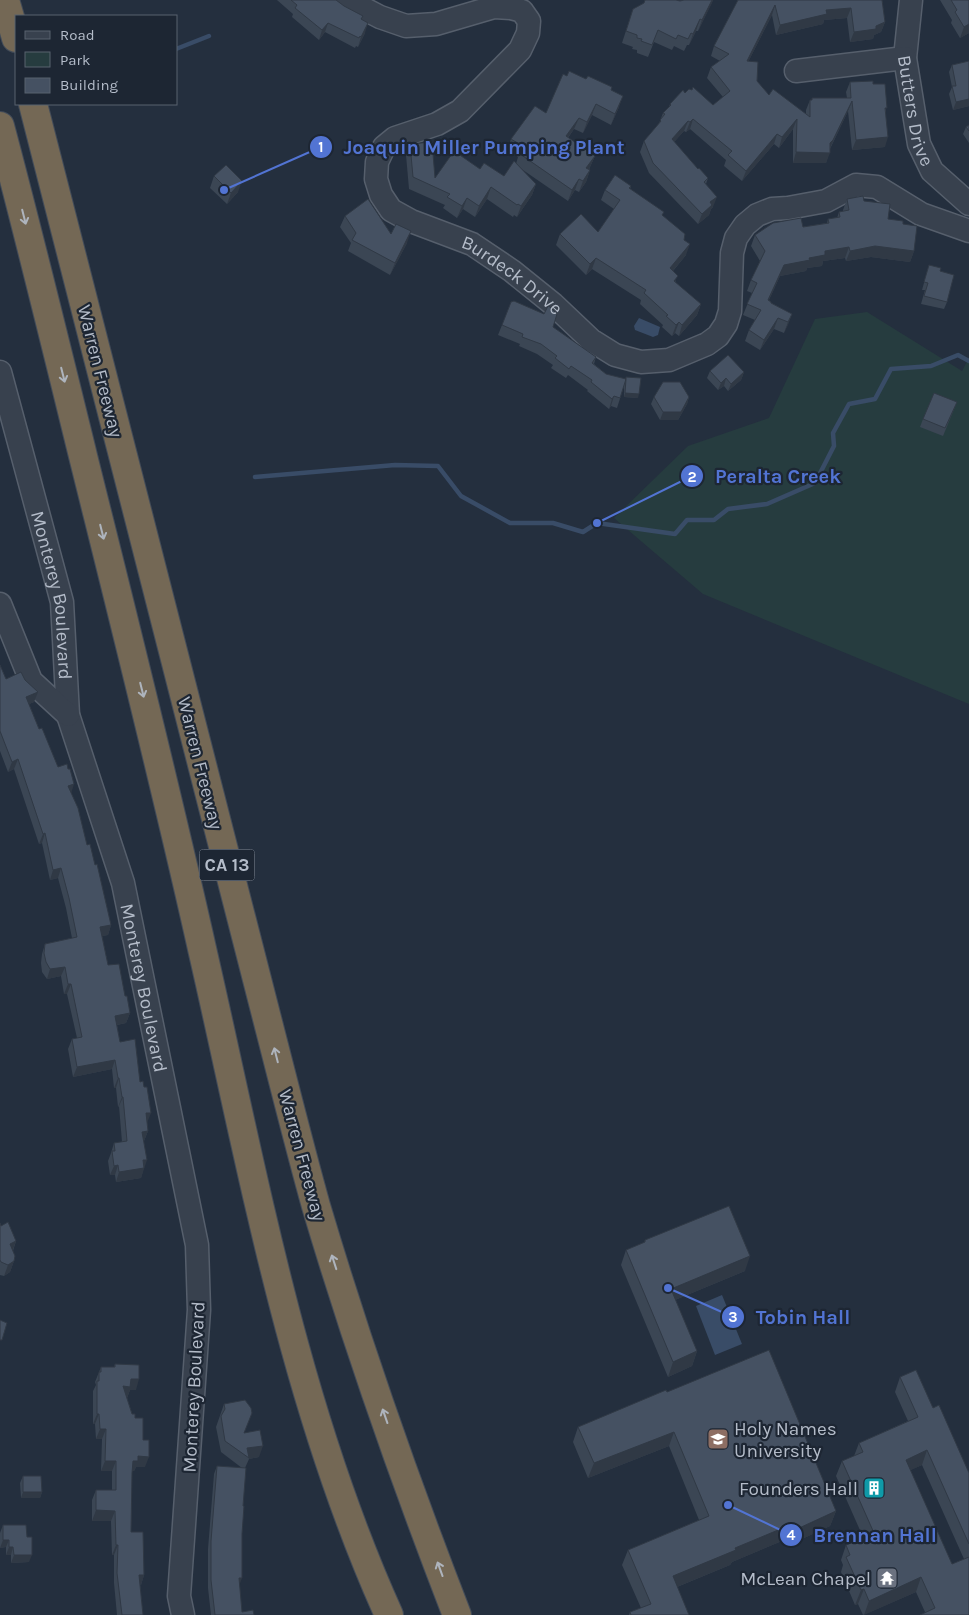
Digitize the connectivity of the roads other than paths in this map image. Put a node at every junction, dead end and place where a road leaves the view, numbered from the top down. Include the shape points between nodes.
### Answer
1 (6, 0) edge
2 (347, 0) edge
3 (911, 0) edge
4 (15, 34) edge
5 (905, 58) junction
6 (796, 71) dead end
7 (33, 105) edge
8 (0, 126) edge
9 (0, 137) edge
10 (12, 170) junction
11 (969, 204) edge
12 (969, 231) edge
13 (0, 372) edge
14 (0, 604) edge
15 (68, 715) junction
16 (183, 1615) edge
17 (389, 1615) edge
18 (457, 1615) edge

1 - 4 highway
2 - 12 street, Burdeck Drive via 406,26 436,24 494,7 522,11 529,21 528,33 520,50 460,111 437,124 396,138 384,147 377,162 376,179 381,196 391,210 410,221 472,244 512,271 591,340 615,355 641,362 669,360 718,336 730,311 732,253 736,238 753,218 772,209 826,201 856,185 877,186 921,214
3 - 5 street, Butters Drive
5 - 6 street
5 - 11 street, Butters Drive via 919,144 932,171
18 -> 7 highway, Warren Freeway / CA 13 via 356,1334 316,1206
8 - 10 highway, Warren Freeway / CA 13
9 - 10 highway
10 -> 17 highway, Warren Freeway / CA 13 via 159,760 286,1313 336,1480
13 - 15 street, Monterey Boulevard via 62,602
14 - 15 street via 30,681
15 - 16 street, Monterey Boulevard via 122,883 197,1245 199,1310 179,1596

